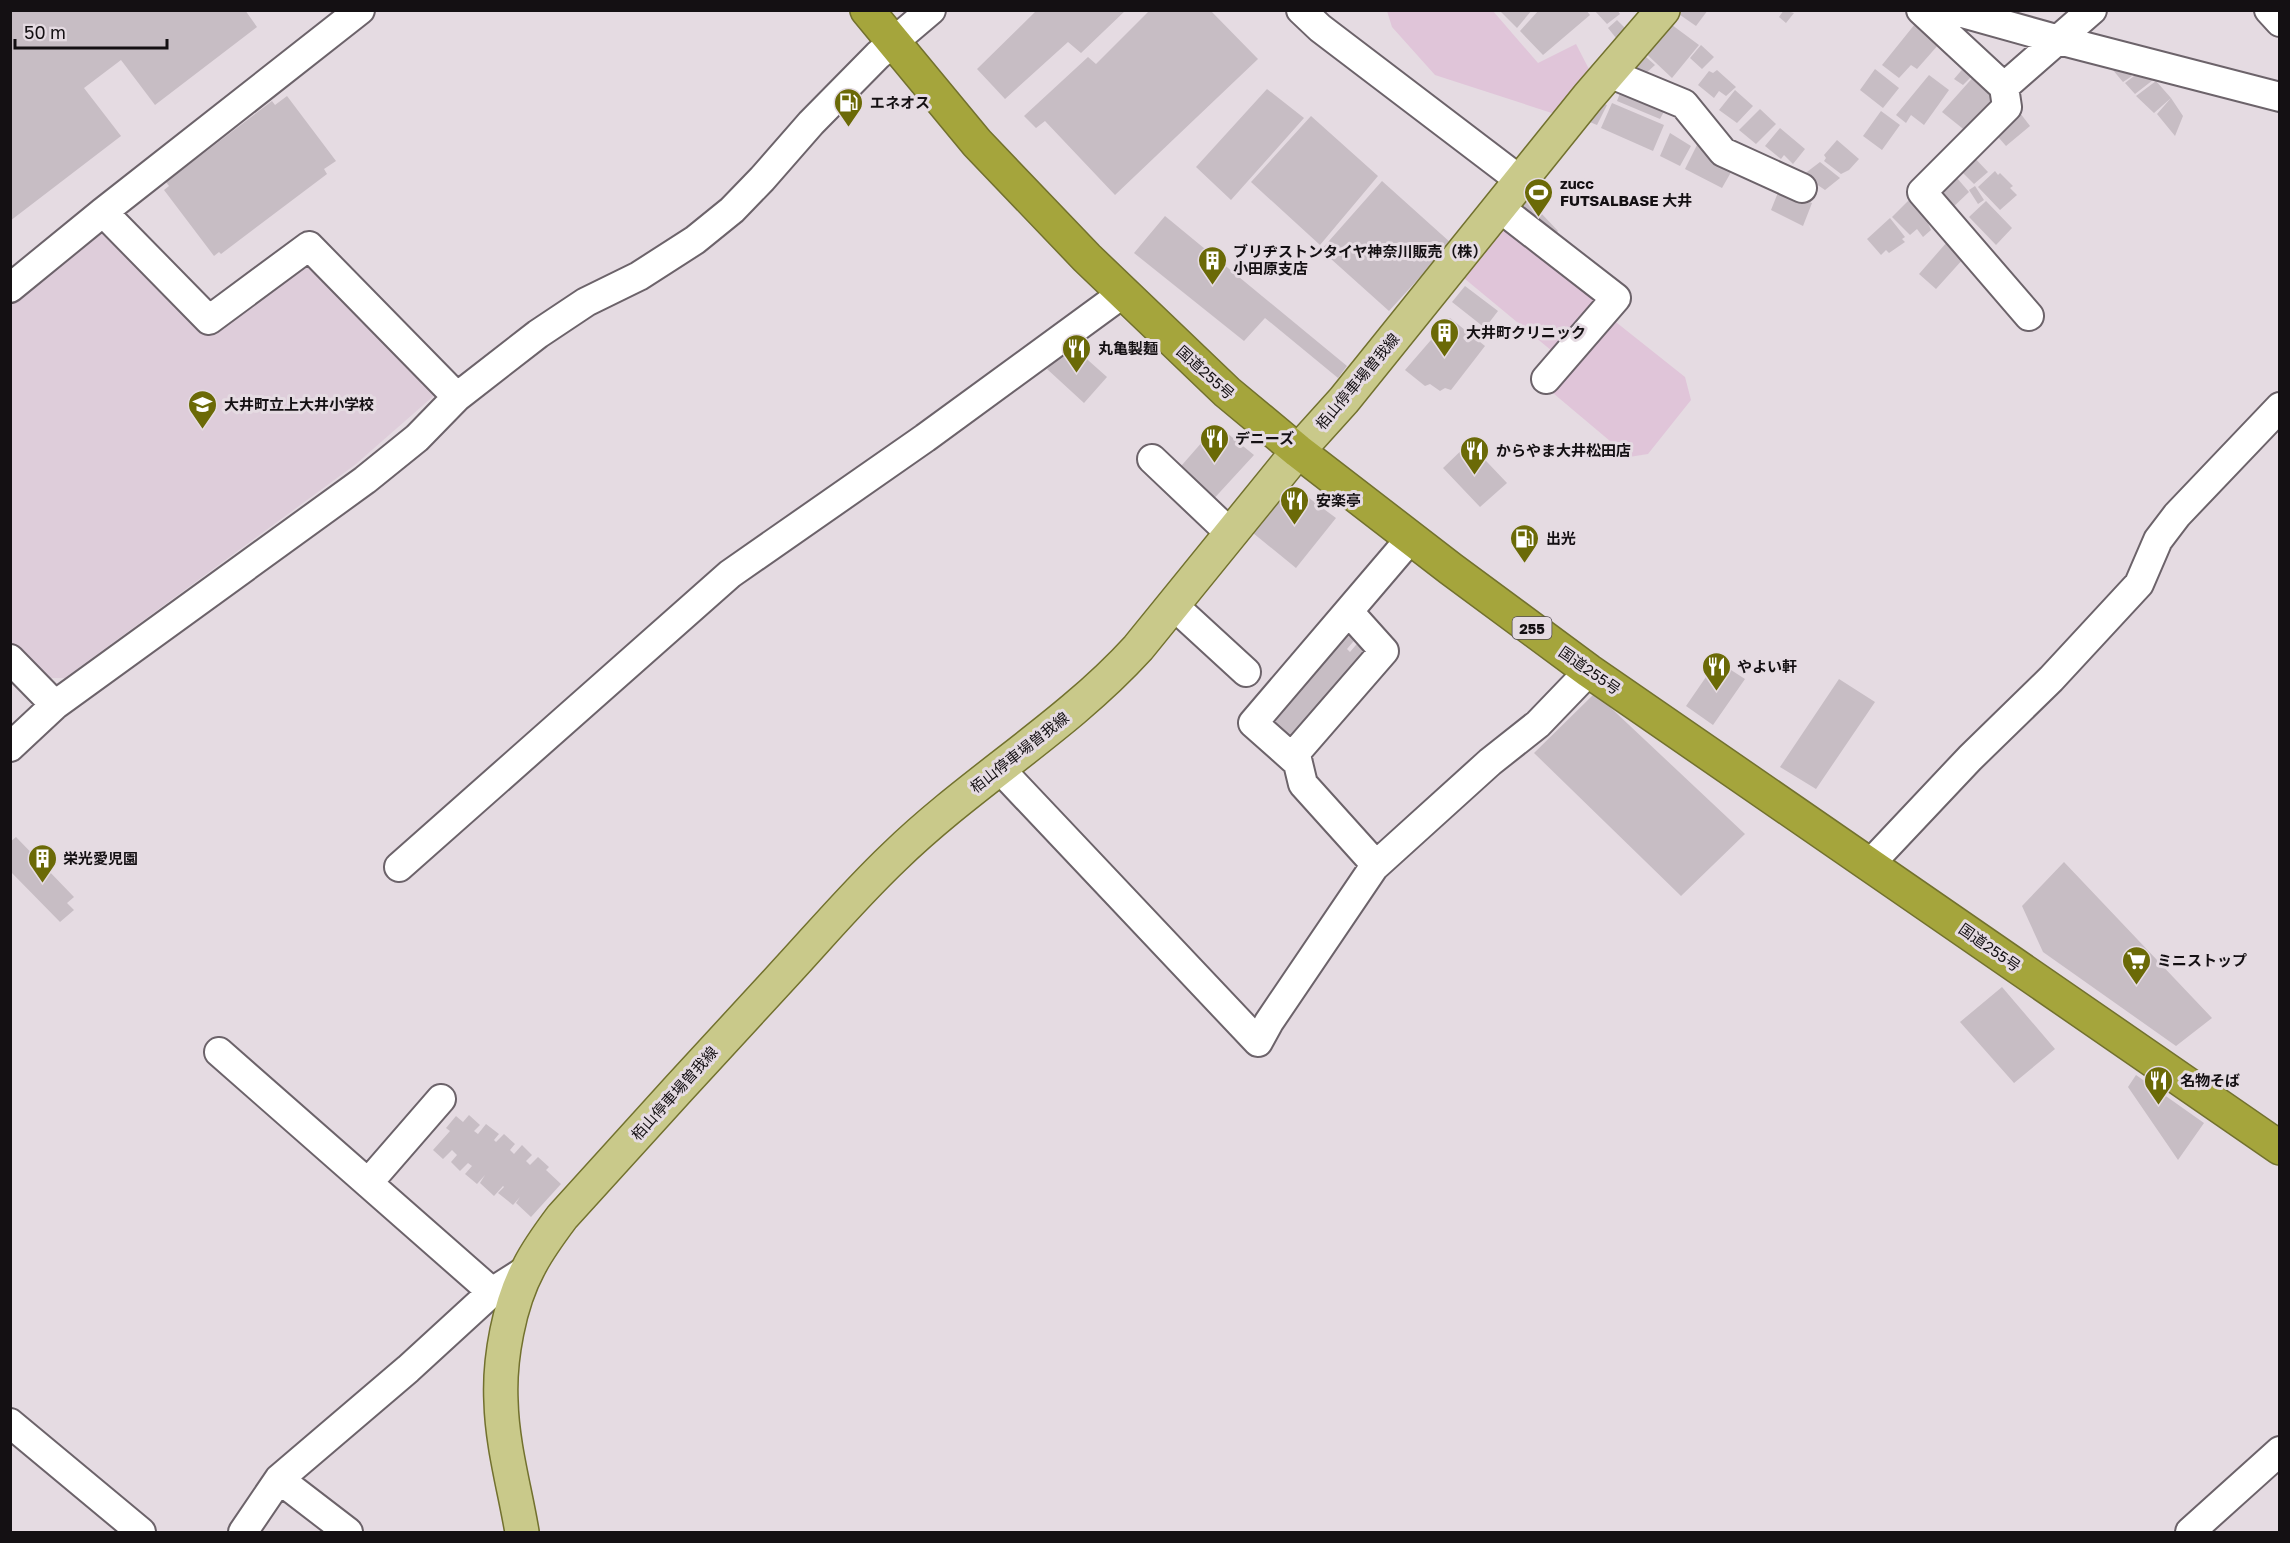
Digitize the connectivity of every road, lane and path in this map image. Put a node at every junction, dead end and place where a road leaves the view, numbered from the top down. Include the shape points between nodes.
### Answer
1 (360, 10) edge
2 (867, 10) edge
3 (931, 10) edge
4 (1301, 10) edge
5 (1663, 10) edge
6 (1921, 10) edge
7 (1952, 10) edge
8 (2092, 10) edge
9 (2269, 10) edge
10 (2280, 22) edge
11 (2059, 40) junction
12 (893, 42) junction
13 (1609, 73) junction
14 (2004, 87) junction
15 (2280, 97) edge
16 (1521, 181) junction
17 (1802, 188) dead end
18 (1500, 208) junction
19 (103, 212) junction
20 (10, 288) edge
21 (1122, 294) junction
22 (2029, 316) dead end
23 (1546, 379) dead end
24 (457, 397) junction
25 (2280, 407) edge
26 (1298, 451) junction
27 (1152, 459) dead end
28 (1231, 534) junction
29 (1411, 538) junction
30 (1173, 605) junction
31 (1349, 612) junction
32 (10, 659) edge
33 (1589, 670) junction
34 (1246, 672) dead end
35 (55, 705) junction
36 (10, 747) edge
37 (1297, 759) junction
38 (999, 768) junction
39 (1870, 864) junction
40 (1376, 865) junction
41 (399, 867) dead end
42 (219, 1052) dead end
43 (441, 1099) dead end
44 (2280, 1148) edge
45 (368, 1183) junction
46 (528, 1269) junction
47 (492, 1292) junction
48 (10, 1423) edge
49 (2280, 1451) edge
50 (279, 1479) junction
51 (141, 1533) edge
52 (243, 1533) edge
53 (348, 1533) edge
54 (522, 1533) edge
55 (2190, 1533) edge

1 - 19 street
2 - 12 highway, 国道255号 / 255
3 - 12 street
4 - 16 street
5 - 13 main road, 栢山停車場曽我線
6 - 14 street
7 - 11 street
8 - 11 street
9 - 10 street
11 - 14 street
11 - 15 street
12 - 21 highway, 国道255号 / 255 via 977,143
12 - 24 street via 811,123 732,210 695,240 639,276 538,334
13 - 16 main road, 栢山停車場曽我線
13 - 17 street via 1684,104 1723,152
14 - 22 street via 2007,107 1922,192
16 - 18 main road, 栢山停車場曽我線
18 - 23 street via 1616,298
18 - 26 main road, 栢山停車場曽我線
19 - 20 street
19 - 24 street via 209,320 309,246
21 - 26 highway, 国道255号 / 255 via 1227,392
21 - 41 street via 730,574
24 - 35 street via 417,438 365,480
25 - 39 street via 2177,515 2158,540 2139,584
26 - 28 main road, 栢山停車場曽我線
26 - 29 highway, 国道255号 / 255
27 - 28 street
28 - 30 main road, 栢山停車場曽我線
29 - 31 street
29 - 33 highway, 国道255号 / 255
30 - 34 street
30 - 38 main road, 栢山停車場曽我線 via 1115,673
31 - 37 street via 1384,651 1298,750
31 - 37 street via 1253,723
32 - 35 street
33 - 39 highway, 国道255号 / 255
33 - 40 street via 1538,724
35 - 36 street
37 - 40 street via 1303,784
38 - 40 street via 1258,1042
38 - 46 main road, 栢山停車場曽我線 via 885,865 562,1217
39 - 44 highway, 国道255号 / 255
42 - 45 street
43 - 45 street
45 - 47 street
46 - 47 street
46 - 54 main road, 栢山停車場曽我線 via 507,1332 500,1400
47 - 50 street
48 - 51 street
49 - 55 street
50 - 52 street
50 - 53 street

